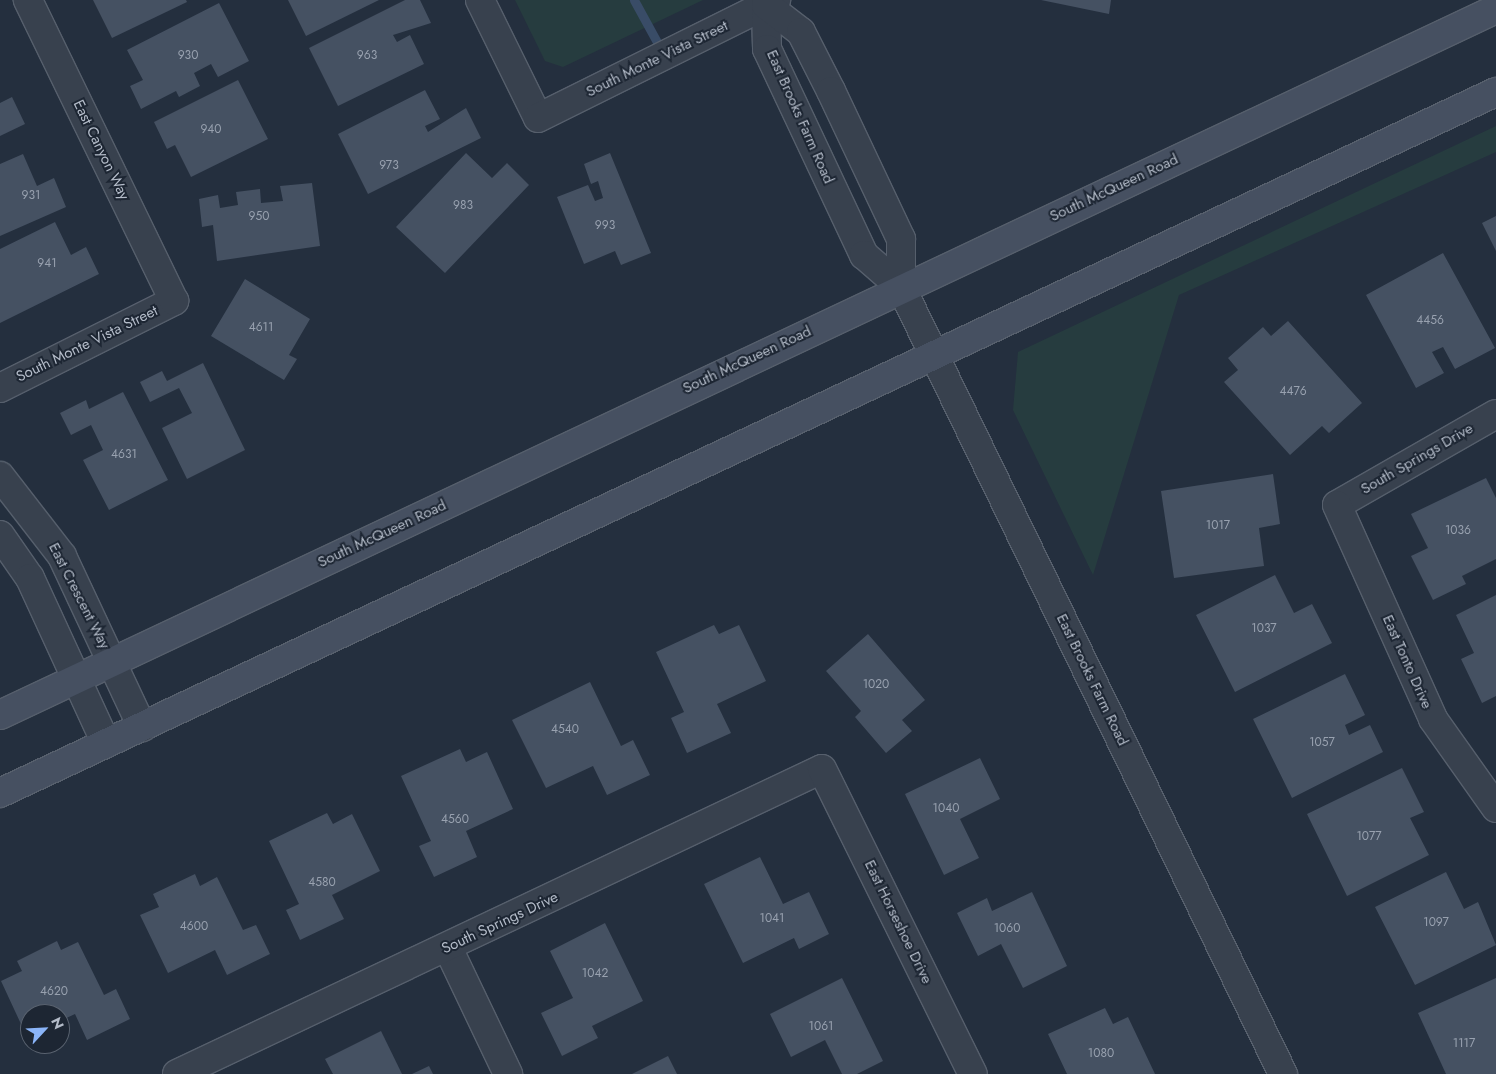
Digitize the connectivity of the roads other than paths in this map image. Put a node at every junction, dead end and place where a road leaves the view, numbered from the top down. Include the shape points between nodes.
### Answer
1 (28, 0) edge
2 (480, 0) edge
3 (771, 2) edge
4 (1496, 9) edge
5 (1496, 92) edge
6 (847, 127) junction
7 (811, 144) junction
8 (901, 287) junction
9 (174, 301) joint
10 (934, 354) junction
11 (0, 388) edge
12 (1496, 414) edge
13 (0, 476) edge
14 (1337, 505) joint
15 (0, 535) edge
16 (113, 662) junction
17 (78, 678) junction
18 (0, 715) edge
19 (142, 727) junction
20 (106, 744) junction
21 (822, 770) joint
22 (0, 793) edge
23 (1496, 808) edge
24 (448, 948) junction
25 (177, 1074) edge
26 (508, 1074) edge
27 (973, 1074) edge
28 (1283, 1074) edge

1 - 9 street, East Canyon Way
2 - 3 street, South Monte Vista Street via 538,118
3 - 6 street, East Brooks Farm Road via 801,32
3 - 7 street, East Brooks Farm Road via 767,49
4 - 8 main road, South McQueen Road
5 - 10 main road
6 - 7 street
6 - 8 street, East Brooks Farm Road via 901,239
7 - 8 street, East Brooks Farm Road via 864,255
8 - 10 street, East Brooks Farm Road
8 - 16 main road, South McQueen Road
9 - 11 street, South Monte Vista Street
10 - 19 main road
10 - 28 street, East Brooks Farm Road
12 - 14 street, South Springs Drive
13 - 16 street, East Crescent Way via 62,556
14 - 23 street, East Tonto Drive via 1433,719
15 - 17 street via 30,578
16 - 17 main road, South McQueen Road
16 - 19 street, East Crescent Way
17 - 18 main road, South McQueen Road
17 - 20 street
19 - 20 main road
20 - 22 main road
21 - 24 street, South Springs Drive
21 - 27 street, East Horseshoe Drive
24 - 25 street, South Springs Drive
24 - 26 street

